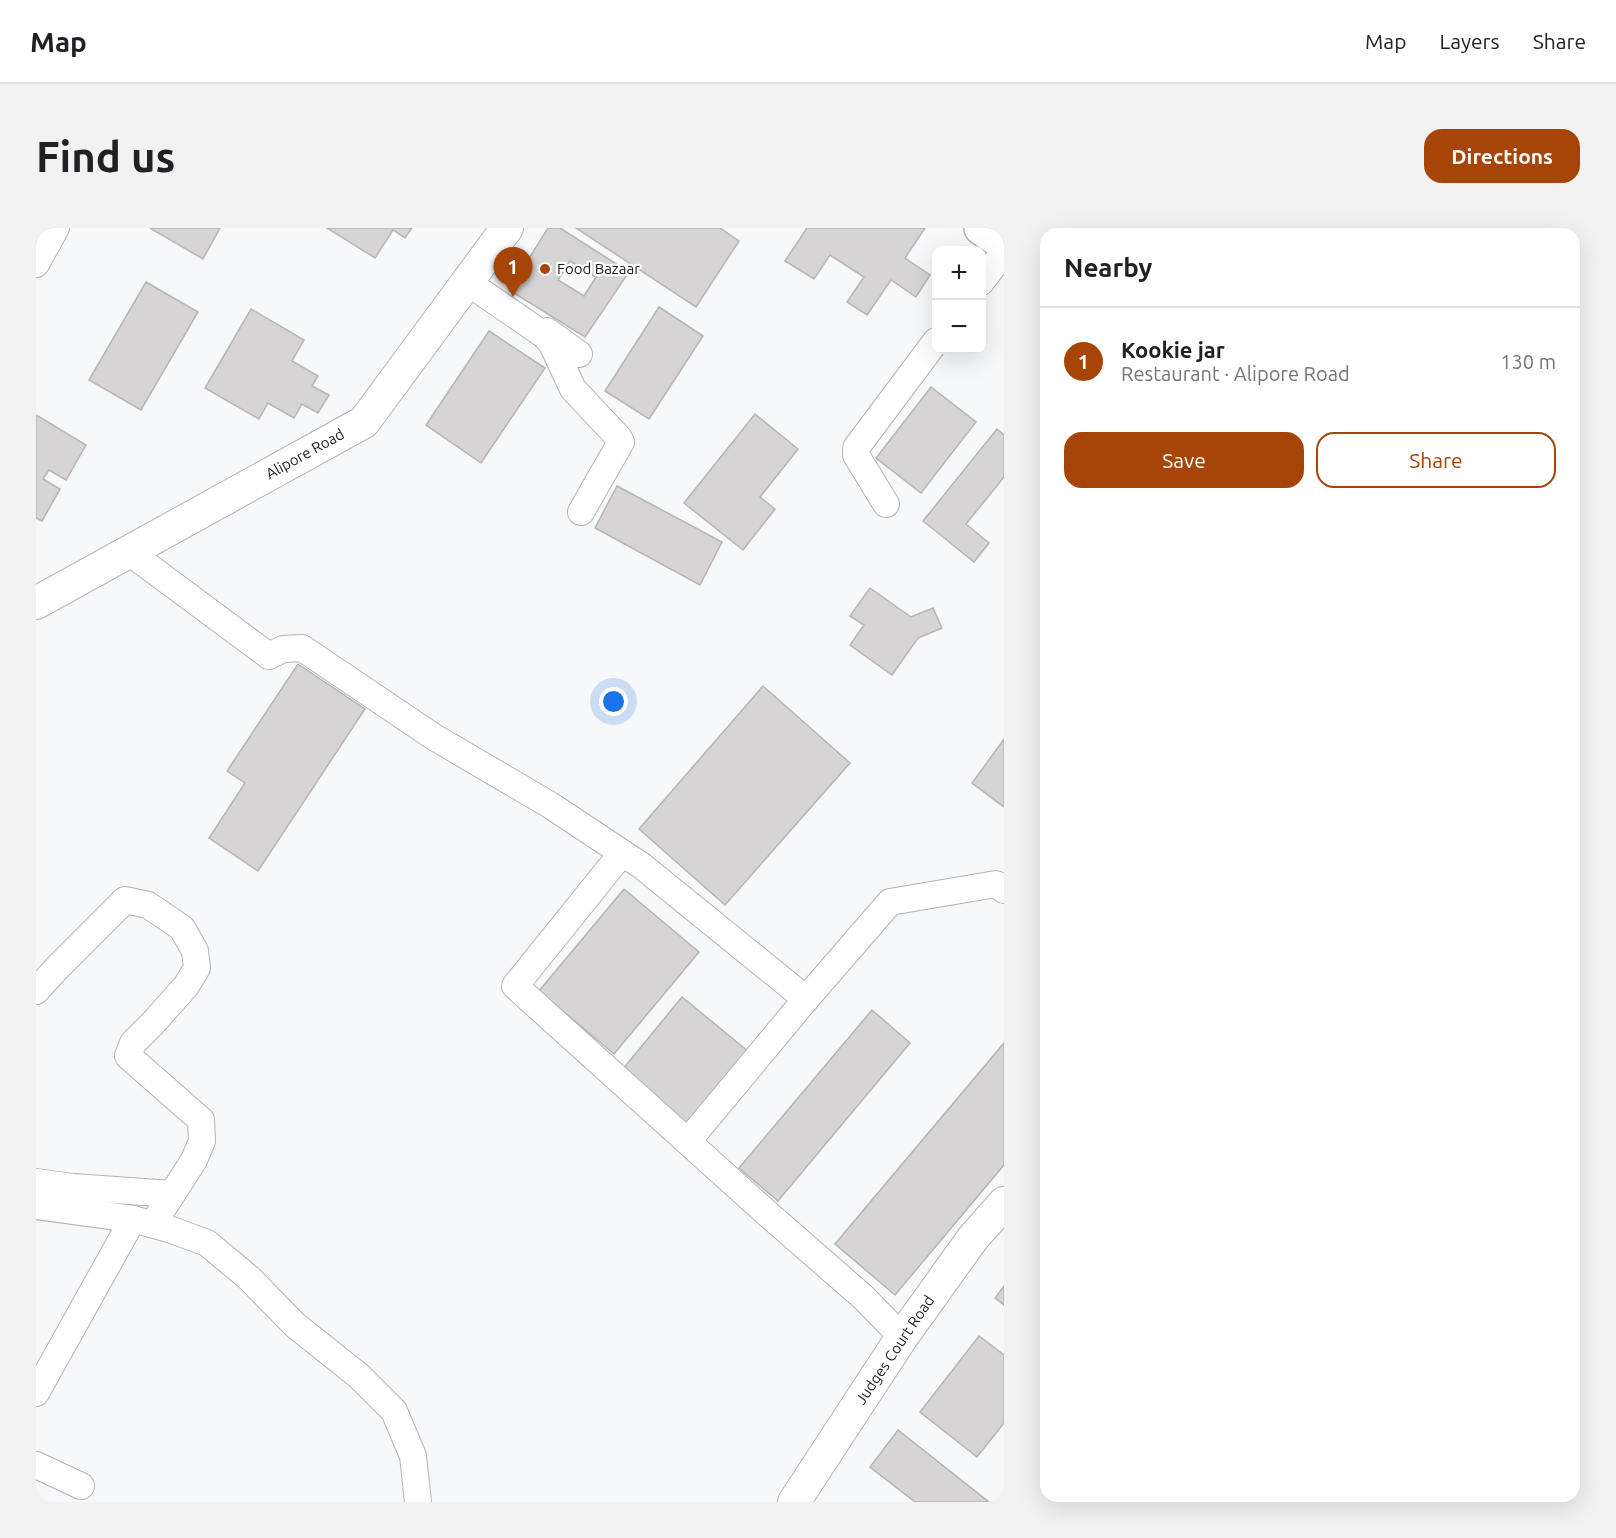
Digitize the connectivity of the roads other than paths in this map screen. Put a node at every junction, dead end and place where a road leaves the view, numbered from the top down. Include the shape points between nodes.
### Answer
1 (56, 228) edge
2 (507, 228) edge
3 (981, 228) edge
4 (1004, 244) edge
5 (1004, 252) edge
6 (36, 264) edge
7 (986, 275) edge
8 (469, 279) junction
9 (932, 346) edge
10 (579, 354) dead end
11 (886, 504) dead end
12 (581, 512) dead end
13 (129, 552) junction
14 (36, 603) edge
15 (622, 853) junction
16 (1004, 890) edge
17 (36, 991) edge
18 (806, 999) junction
19 (688, 1141) junction
20 (36, 1182) edge
21 (172, 1194) junction
22 (1004, 1203) edge
23 (36, 1206) edge
24 (143, 1221) junction
25 (902, 1337) junction
26 (36, 1394) edge
27 (36, 1465) edge
28 (81, 1486) dead end
29 (418, 1502) edge
30 (794, 1502) edge

1 - 6 street
2 - 8 main road, Alipore Road
3 - 4 highway
5 - 7 street
8 - 10 street
8 - 12 street via 544,334 573,389 621,442
8 - 13 main road, Alipore Road via 364,422
9 - 11 street via 856,448 856,455
13 - 14 main road, Alipore Road
13 - 15 street via 269,656 283,649 302,648 434,737 550,805
15 - 18 street
15 - 19 street via 515,986
16 - 18 street via 996,884 890,902
17 - 21 street via 125,900 148,905 182,928 195,951 197,968 186,986 133,1043 128,1056 201,1120 202,1141
18 - 19 street
19 - 25 street via 863,1297
20 - 21 street
21 - 24 street
22 - 25 main road, Judges Court Road via 973,1238
23 - 24 street
24 - 26 street
24 - 29 street via 207,1242 394,1411 413,1456
25 - 30 main road, Judges Court Road
27 - 28 street

